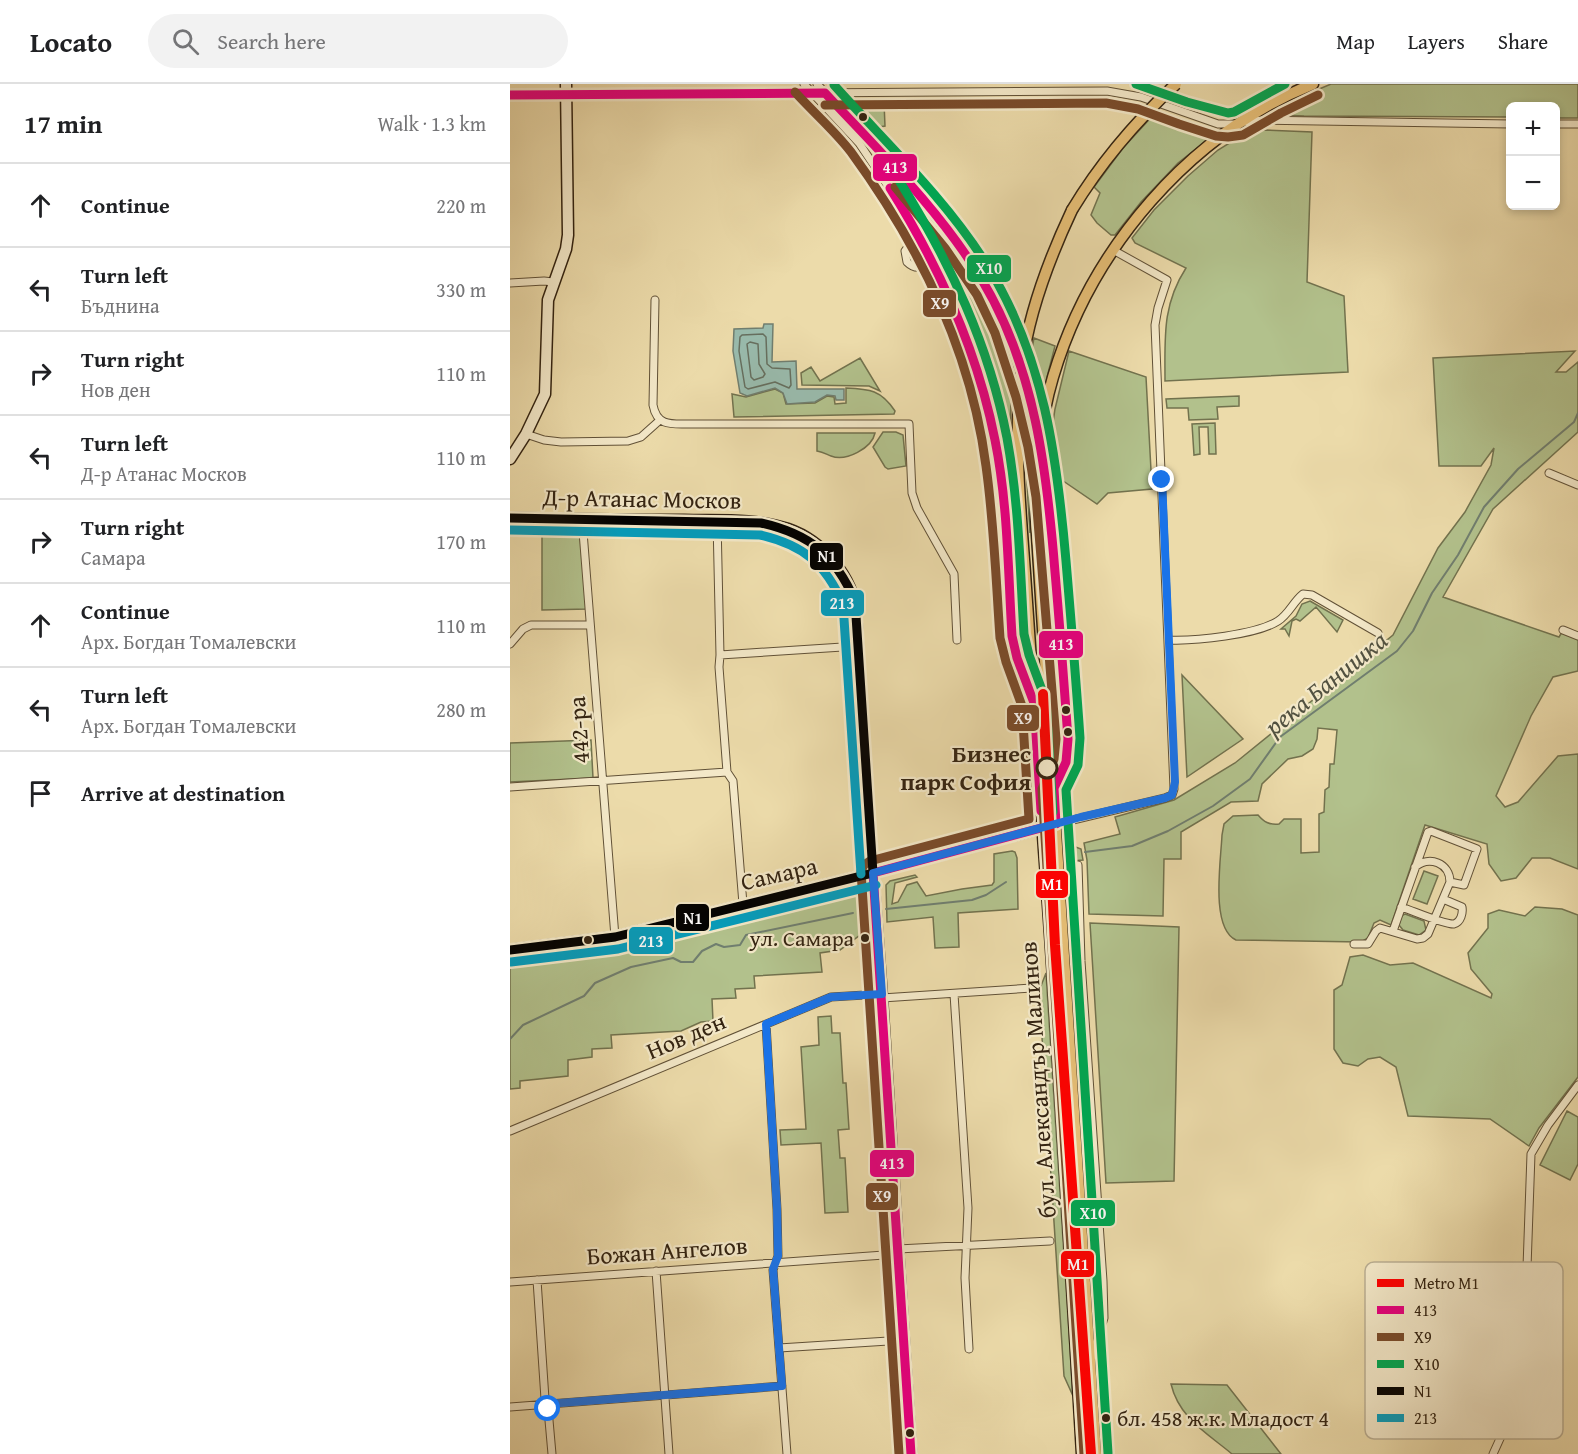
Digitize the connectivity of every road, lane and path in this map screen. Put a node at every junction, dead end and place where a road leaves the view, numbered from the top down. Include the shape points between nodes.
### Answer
1 (804, 84) edge
2 (817, 84) edge
3 (1176, 84) edge
4 (1313, 84) edge
5 (566, 89) edge
6 (812, 93) junction
7 (825, 93) junction
8 (510, 95) edge
9 (1506, 123) edge
10 (1238, 124) junction
11 (1560, 124) edge
12 (1578, 124) edge
13 (947, 229) junction
14 (922, 237) junction
15 (1113, 250) junction
16 (934, 261) junction
17 (553, 282) junction
18 (510, 283) edge
19 (655, 300) dead end
20 (1008, 333) tunnel mouth
21 (660, 420) junction
22 (526, 434) junction
23 (510, 459) edge
24 (1549, 473) dead end
25 (1578, 485) edge
26 (1049, 500) tunnel mouth
27 (510, 518) edge
28 (582, 519) junction
29 (717, 521) junction
30 (590, 625) junction
31 (1563, 630) dead end
32 (1378, 633) dead end
33 (1575, 635) edge
34 (957, 640) dead end
35 (1169, 640) junction
36 (510, 644) edge
37 (858, 646) junction
38 (720, 655) junction
39 (1034, 703) junction
40 (728, 772) junction
41 (602, 781) junction
42 (510, 787) edge
43 (1053, 788) junction
44 (1056, 824) junction
45 (1042, 828) junction
46 (1078, 865) dead end
47 (1414, 868) junction
48 (873, 873) junction
49 (1450, 882) junction
50 (1443, 898) junction
51 (743, 904) junction
52 (1401, 907) junction
53 (1436, 918) junction
54 (1393, 931) junction
55 (615, 937) junction
56 (1354, 944) dead end
57 (510, 950) edge
58 (1032, 988) dead end
59 (954, 994) junction
60 (882, 996) junction
61 (766, 1024) junction
62 (1578, 1086) edge
63 (510, 1131) edge
64 (1050, 1241) dead end
65 (966, 1245) junction
66 (898, 1251) junction
67 (775, 1262) junction
68 (1527, 1262) edge
69 (656, 1271) junction
70 (537, 1280) junction
71 (510, 1282) edge
72 (904, 1340) junction
73 (779, 1348) junction
74 (969, 1349) dead end
75 (1090, 1365) junction
76 (782, 1386) junction
77 (665, 1395) junction
78 (547, 1404) junction
79 (510, 1407) edge
80 (1500, 1439) edge
81 (552, 1454) edge
82 (669, 1454) edge
83 (786, 1454) edge
84 (911, 1454) edge
85 (1082, 1454) edge
86 (1096, 1454) edge
87 (1493, 1454) edge

1 - 6 street, бул. Александър Малинов
2 - 7 street
3 - 39 main road, бул. Александър Малинов, bridge via 1110,153 1072,210 1056,244 1028,331 1018,408 1018,482
4 - 10 main road, бул. Александър Малинов
5 - 6 street
5 - 8 street
5 - 17 street via 568,235
6 - 7 street
6 - 14 street, бул. Александър Малинов via 859,143
7 - 10 street via 1107,91 1141,97 1218,124
7 - 13 street
9 - 10 street via 1262,120
10 - 15 main road, бул. Александър Малинов via 1168,183
11 - 12 street
13 - 14 street
13 - 20 street via 982,281
14 - 16 street, бул. Александър Малинов
14 - 16 street via 907,247 907,262 921,268
15 - 35 street via 1167,280 1155,325
15 - 43 main road, бул. Александър Малинов via 1062,348 1044,413 1038,453 1036,520
16 - 39 street, бул. Александър Малинов via 970,344 995,440 1002,484 1012,636
17 - 18 street
17 - 22 street via 548,300 545,394
19 - 21 street via 653,405
21 - 22 street via 641,437 628,441 544,440
21 - 34 street via 676,424 909,424 912,493 954,574
22 - 23 street
24 - 25 street
26 - 43 street via 1068,739 1066,762
27 - 28 street, Д-р Атанас Москов
28 - 29 street, Д-р Атанас Москов
28 - 30 street, 442-ра
29 - 37 street, Д-р Атанас Москов via 789,529 824,552 844,576 855,601
29 - 38 street
30 - 36 street via 526,626
30 - 41 street, 442-ра
31 - 33 street
32 - 35 street via 1312,595 1303,594 1280,620 1269,626 1237,634
35 - 44 street via 1175,782 1172,795
37 - 38 street
37 - 48 street, Д-р Атанас Москов
38 - 40 street
39 - 45 main road, бул. Александър Малинов
40 - 41 street
40 - 51 street via 733,781
41 - 42 street
41 - 55 street, 442-ра
43 - 44 main road, бул. Александър Малинов
44 - 45 street, Самара
44 - 75 main road, бул. Александър Малинов
45 - 48 street, Самара
45 - 85 main road, бул. Александър Малинов
46 - 75 street via 1104,1318
47 - 49 street via 1428,861 1442,865 1448,869
47 - 49 street via 1428,832 1474,846 1477,852 1466,883 1461,886
47 - 52 street
48 - 51 street, Самара
48 - 60 street, Д-р Атанас Москов
49 - 50 street
50 - 53 street
50 - 53 street via 1460,905 1463,912 1454,924
51 - 55 street, Самара
52 - 53 street
52 - 54 street
53 - 54 street via 1423,939
54 - 56 street via 1380,928 1368,944
55 - 57 street, Самара
58 - 59 street, Нов ден
59 - 60 street, Нов ден
59 - 65 street via 968,1208
60 - 61 street, Нов ден via 831,997
60 - 66 street, Д-р Атанас Москов
61 - 63 street, Нов ден
61 - 67 street via 777,1209
62 - 68 street via 1531,1154
64 - 65 street, Божан Ангелов
65 - 66 street, Божан Ангелов
65 - 74 street
66 - 67 street, Божан Ангелов
66 - 72 street, Д-р Атанас Москов
67 - 69 street, Божан Ангелов
67 - 73 street
69 - 70 street, Божан Ангелов
69 - 77 street
70 - 71 street, Божан Ангелов
70 - 78 street
72 - 73 street
72 - 84 street, Д-р Атанас Москов
73 - 76 street
75 - 86 main road, бул. Александър Малинов
76 - 77 street
76 - 83 street
77 - 78 street
77 - 82 street
78 - 79 street
78 - 81 street
80 - 87 street

